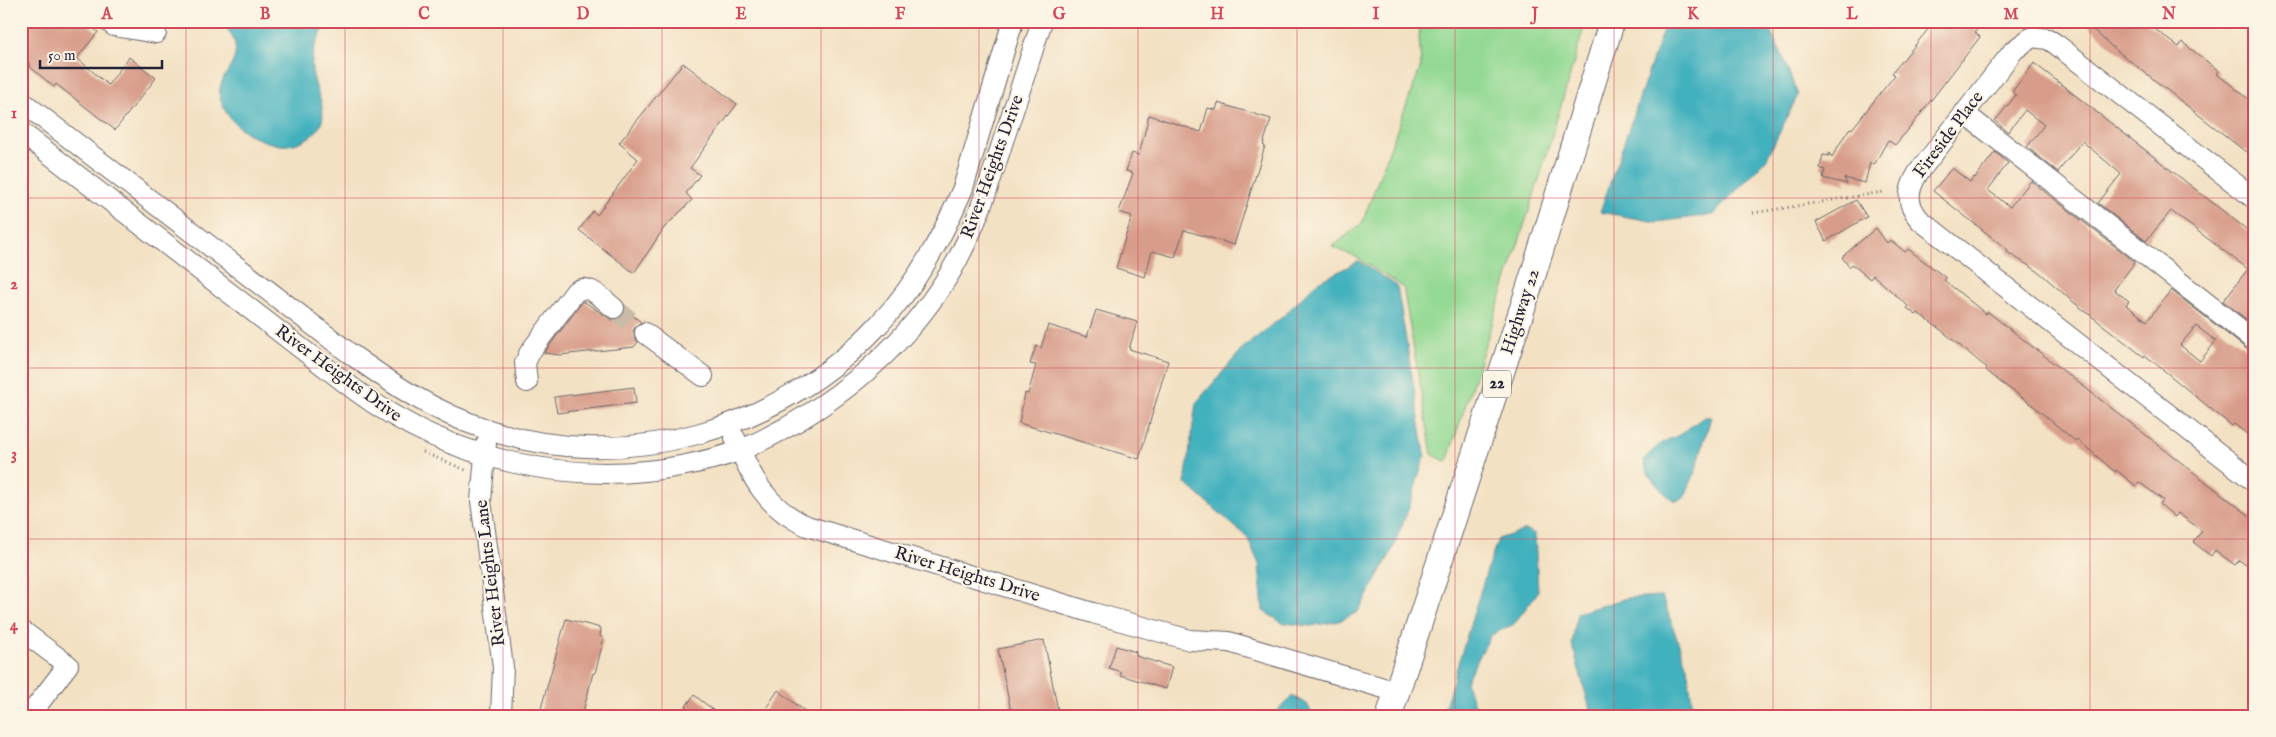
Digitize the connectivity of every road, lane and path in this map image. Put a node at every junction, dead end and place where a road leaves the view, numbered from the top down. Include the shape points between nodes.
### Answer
1 (108, 21) edge
2 (1013, 21) edge
3 (1042, 21) edge
4 (1612, 21) edge
5 (156, 33) dead end
6 (21, 101) edge
7 (1964, 113) junction
8 (21, 132) edge
9 (1883, 192) dead end
10 (2255, 199) edge
11 (1753, 213) dead end
12 (937, 245) junction
13 (961, 254) junction
14 (614, 308) tunnel mouth
15 (645, 333) tunnel mouth
16 (2255, 341) edge
17 (703, 376) dead end
18 (527, 382) dead end
19 (729, 424) junction
20 (488, 430) junction
21 (740, 450) junction
22 (484, 456) junction
23 (2255, 482) edge
24 (21, 630) edge
25 (1397, 692) junction
26 (29, 716) edge
27 (501, 716) edge
28 (1389, 716) edge

1 - 5 street via 114,26
2 - 12 street, River Heights Drive via 963,188
3 - 13 street, River Heights Drive via 984,202
4 - 25 main road, Highway 22 / 22
6 - 20 street, River Heights Drive via 394,386 443,413
7 - 10 street, Fireside Place via 2020,45 2032,37 2048,39
7 - 16 street
7 - 23 street, Fireside Place via 1913,181 1909,199 1914,214
8 - 22 street, River Heights Drive via 373,404 432,437
9 - 11 path
12 - 13 street
12 - 19 street, River Heights Drive via 895,306 852,351 797,392
13 - 21 street, River Heights Drive via 922,312 863,375 816,410
14 - 18 street via 586,288 575,292 530,352 525,363
15 - 17 street
19 - 20 street, River Heights Drive via 669,441 597,448 553,445
19 - 21 street, River Heights Drive
20 - 22 street, River Heights Lane
21 - 22 street, River Heights Drive via 666,469 609,473 541,468
21 - 25 street, River Heights Drive via 758,487 770,502 789,518 807,526 1181,638 1229,642
22 - 27 street, River Heights Lane via 481,501 503,667
24 - 26 street via 68,665
25 - 28 main road, Highway 22 / 22

